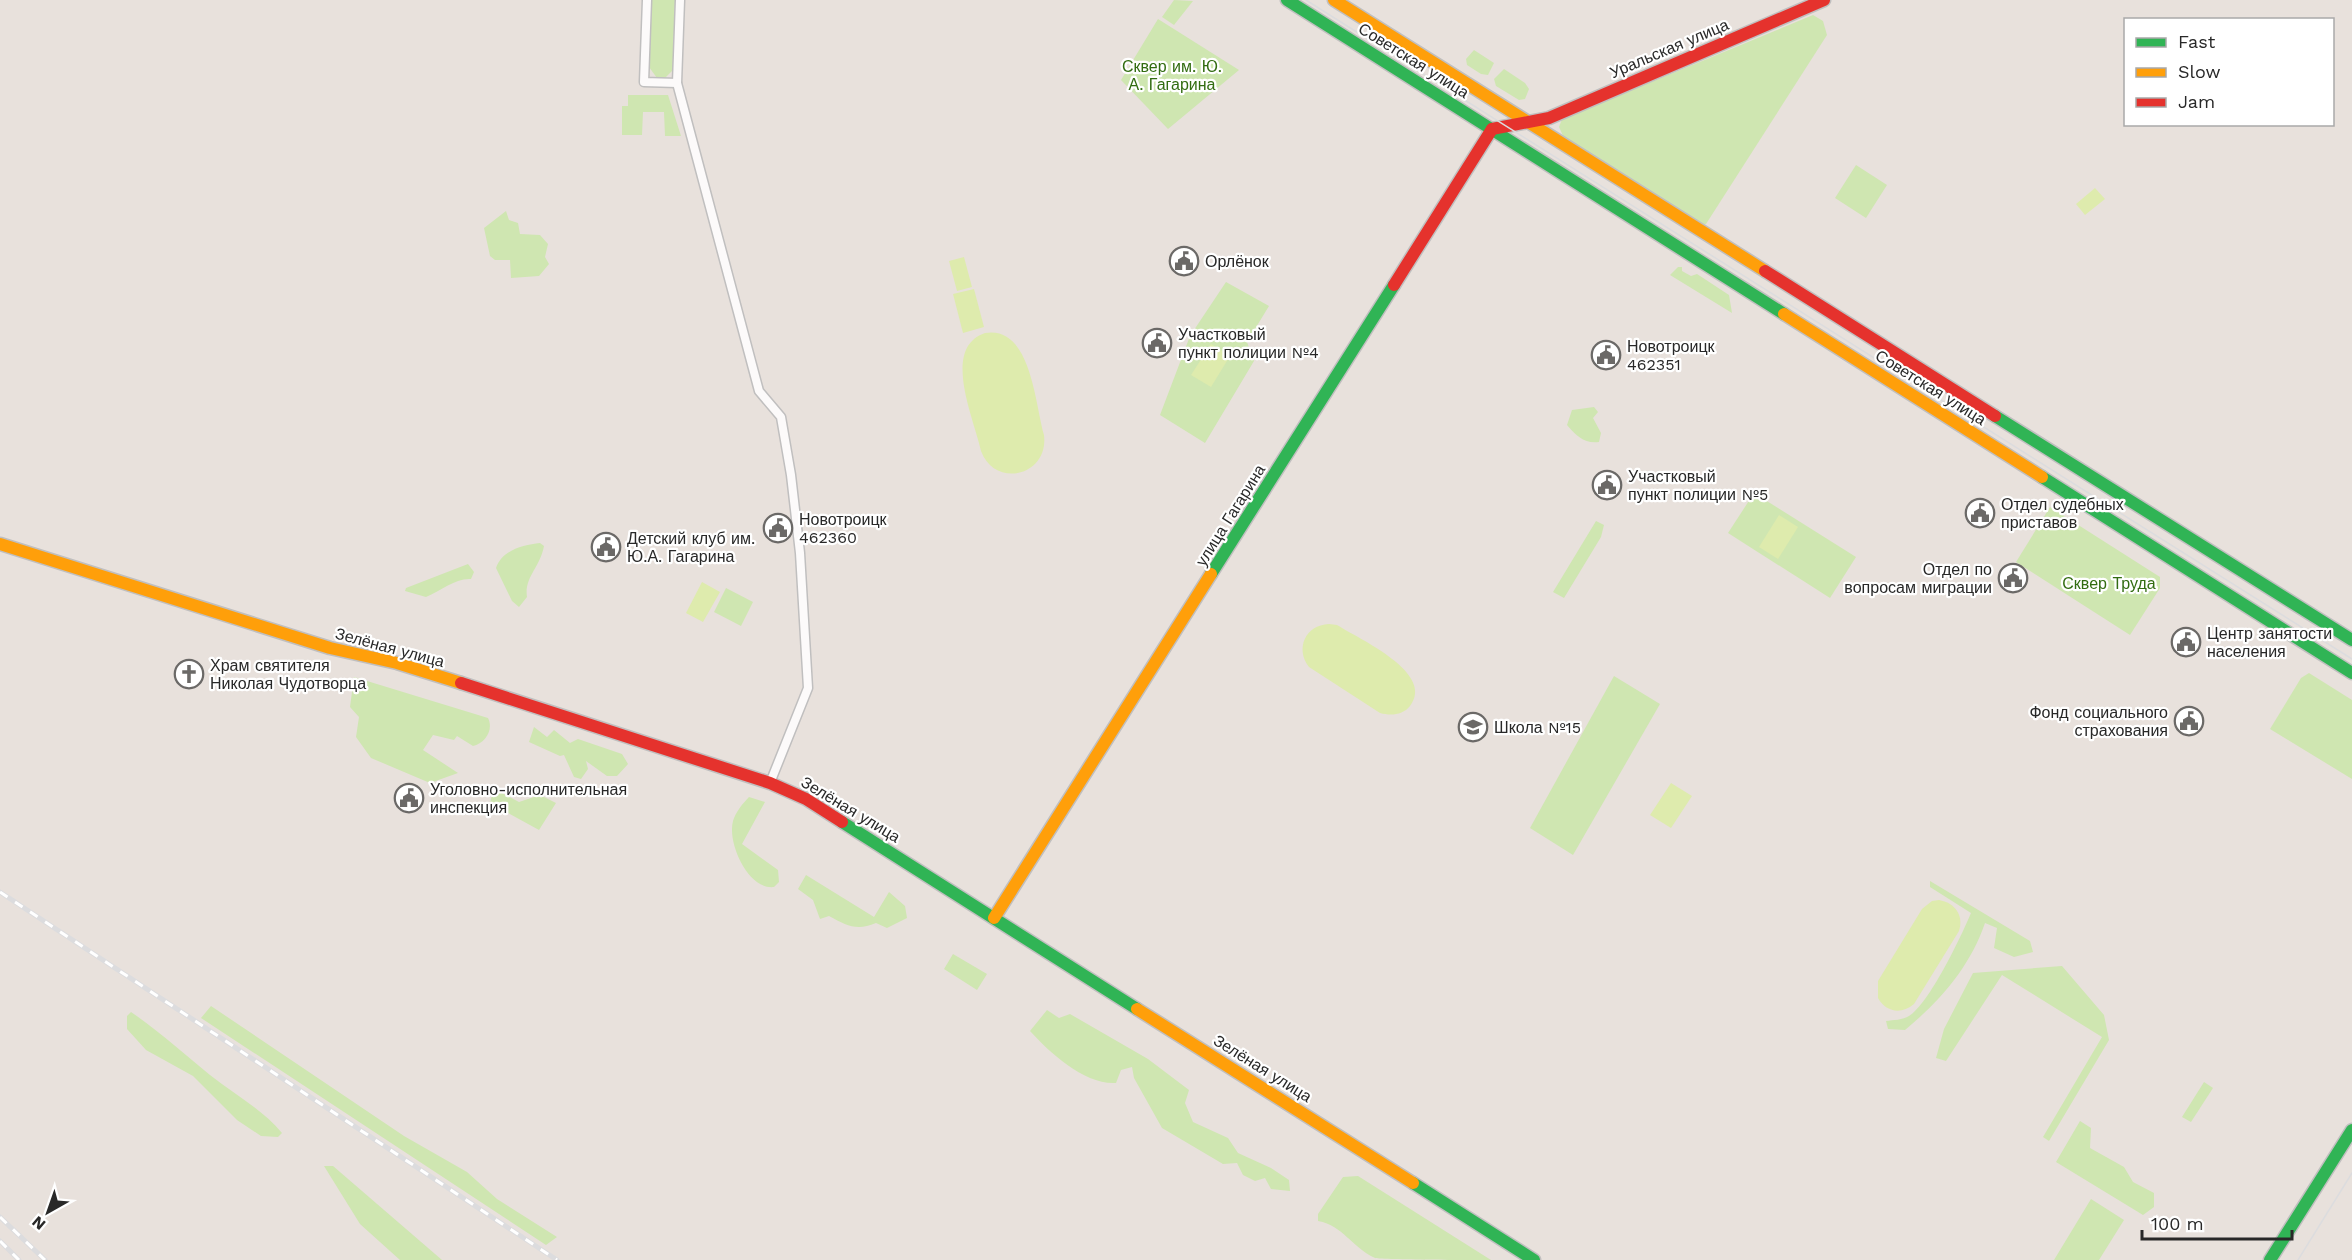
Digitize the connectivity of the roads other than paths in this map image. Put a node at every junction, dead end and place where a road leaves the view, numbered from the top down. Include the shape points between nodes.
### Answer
1 (647, 0) edge
2 (680, 0) edge
3 (1287, 0) edge
4 (1334, 0) edge
5 (1824, 0) edge
6 (677, 83) junction
7 (1526, 122) junction
8 (1492, 129) junction
9 (0, 544) edge
10 (2352, 640) edge
11 (2352, 673) edge
12 (770, 783) junction
13 (994, 918) junction
14 (2352, 1130) edge
15 (1534, 1260) edge
16 (2270, 1260) edge

1 - 6 street via 644,82
2 - 6 street
3 - 8 main road, Советская улица
4 - 7 main road, Советская улица
5 - 7 main road, Уральская улица via 1550,118
6 - 12 street via 759,391 781,417 791,475 808,688
7 - 8 main road
7 - 10 main road, Советская улица
8 - 11 main road, Советская улица
8 - 13 main road, улица Гагарина
9 - 12 main road, Зелёная улица via 330,648 397,663
12 - 13 main road, Зелёная улица via 806,799
13 - 15 main road, Зелёная улица
14 - 16 main road

